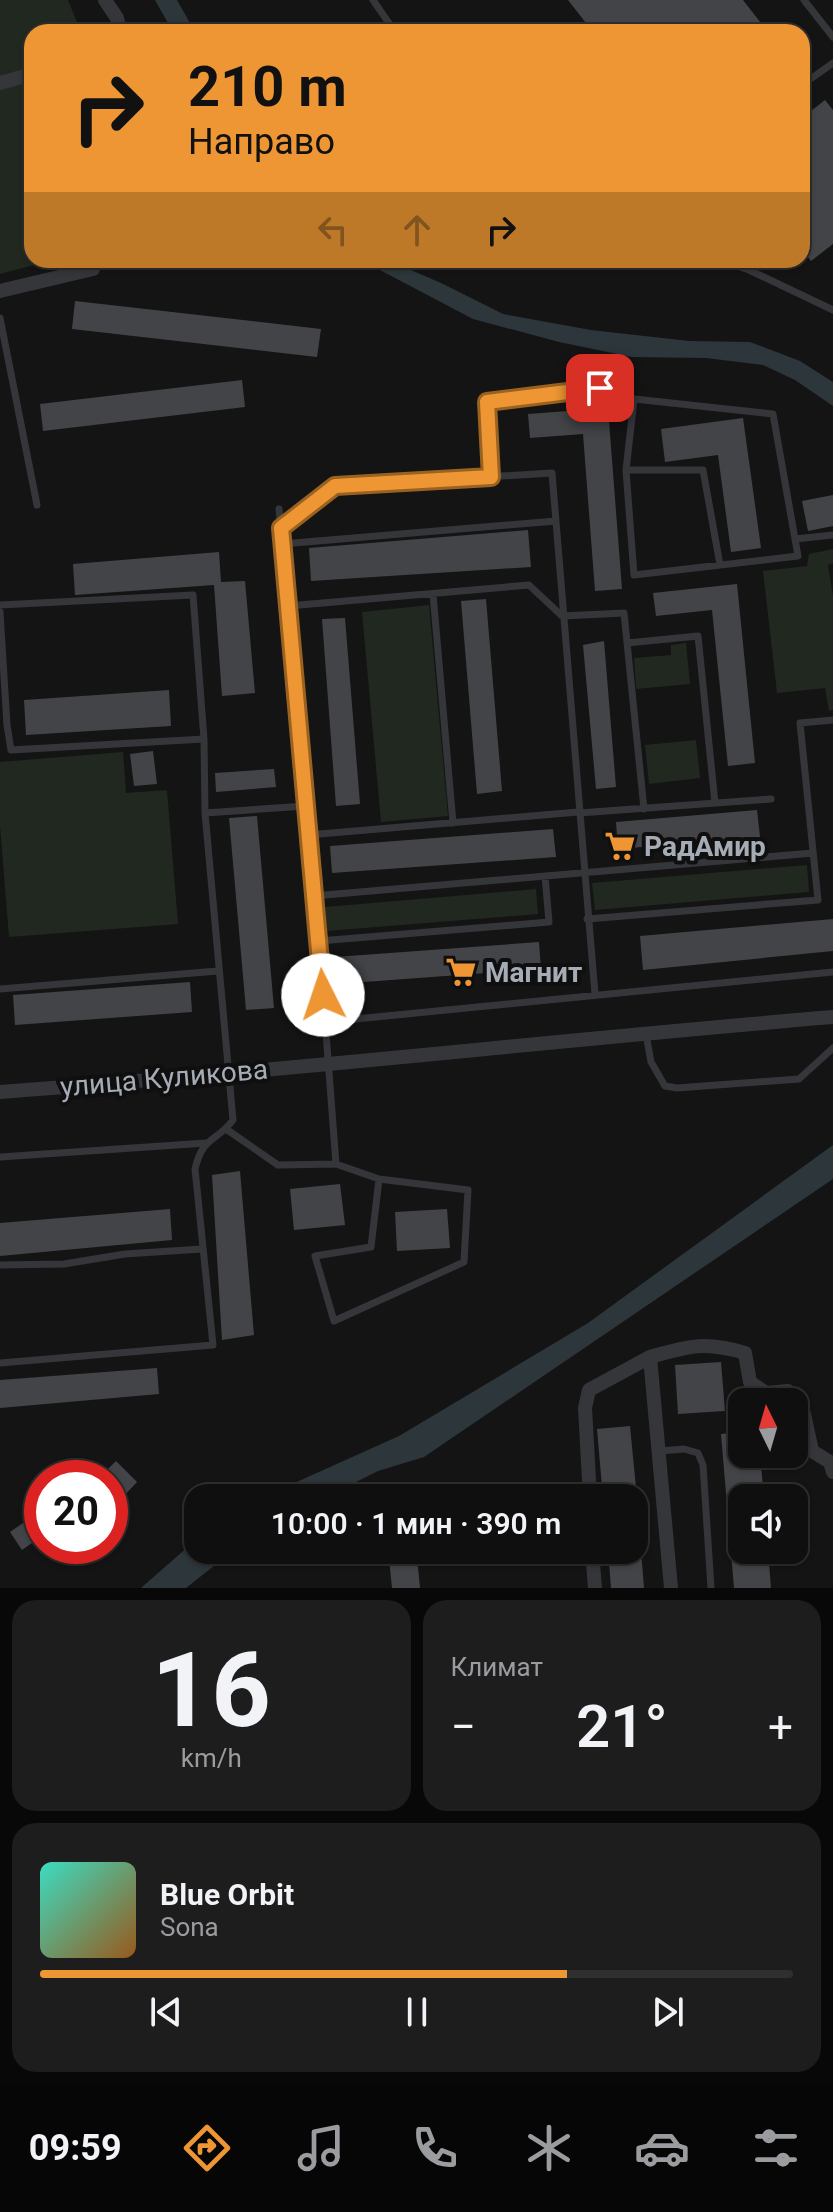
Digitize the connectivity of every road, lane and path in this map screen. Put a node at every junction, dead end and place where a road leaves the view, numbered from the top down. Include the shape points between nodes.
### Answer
1 (105, 0) edge
2 (373, 0) edge
3 (804, 0) edge
4 (118, 24) edge
5 (390, 24) edge
6 (833, 37) edge
7 (833, 63) edge
8 (24, 76) edge
9 (810, 79) edge
10 (0, 83) edge
11 (80, 268) edge
12 (743, 268) edge
13 (0, 291) edge
14 (833, 310) edge
15 (0, 318) edge
16 (634, 399) junction
17 (626, 470) junction
18 (491, 477) junction
19 (37, 505) dead end
20 (279, 509) dead end
21 (556, 521) junction
22 (281, 528) junction
23 (833, 535) edge
24 (795, 539) junction
25 (282, 544) junction
26 (720, 565) junction
27 (433, 594) junction
28 (0, 605) edge
29 (288, 606) junction
30 (0, 612) edge
31 (562, 616) junction
32 (627, 643) junction
33 (833, 720) edge
34 (204, 739) junction
35 (771, 799) dead end
36 (715, 803) junction
37 (305, 806) junction
38 (644, 809) junction
39 (578, 812) junction
40 (205, 813) junction
41 (453, 823) junction
42 (308, 835) junction
43 (813, 853) junction
44 (583, 873) junction
45 (545, 876) junction
46 (313, 896) junction
47 (587, 919) junction
48 (319, 941) junction
49 (218, 971) junction
50 (833, 972) edge
51 (0, 989) edge
52 (595, 994) junction
53 (833, 1017) edge
54 (325, 1022) junction
55 (646, 1034) junction
56 (833, 1048) edge
57 (328, 1062) junction
58 (228, 1073) junction
59 (0, 1092) edge
60 (226, 1129) junction
61 (206, 1143) junction
62 (0, 1157) edge
63 (336, 1164) junction
64 (379, 1179) junction
65 (202, 1249) junction
66 (0, 1265) edge
67 (650, 1357) junction
68 (0, 1363) edge
69 (660, 1451) junction
70 (833, 1472) edge
71 (589, 1484) edge
72 (593, 1564) edge
73 (595, 1588) edge
74 (671, 1588) edge
75 (711, 1588) edge

1 - 4 street
2 - 5 lane
3 - 6 lane
7 - 9 lane
8 - 10 street
11 - 13 street
12 - 14 lane
15 - 19 lane
16 - 17 lane
16 - 18 lane via 600,388 487,402
16 - 24 lane via 773,414
17 - 26 lane via 703,470
17 - 26 lane via 634,575
18 - 21 lane via 552,473
18 - 22 lane via 335,486
20 - 22 lane
21 - 25 lane
21 - 31 lane
22 - 25 lane
23 - 24 lane
24 - 26 lane via 798,556
25 - 29 lane
27 - 29 lane
27 - 31 lane via 529,585
27 - 41 lane
28 - 34 lane via 193,595
29 - 37 lane
30 - 34 lane via 11,750
31 - 32 lane via 624,613
31 - 39 lane
32 - 36 lane via 698,636
32 - 38 lane
33 - 43 lane via 800,723
34 - 40 lane
35 - 36 lane
36 - 38 lane
37 - 40 lane
37 - 42 lane
38 - 39 lane
39 - 41 lane
39 - 44 lane
40 - 49 lane
41 - 42 lane
42 - 46 lane
43 - 44 lane
43 - 47 lane via 818,900
44 - 45 lane
44 - 47 lane
45 - 46 lane
45 - 48 lane via 549,922
46 - 48 lane
47 - 52 lane
48 - 54 lane
49 - 51 lane
49 - 58 lane
50 - 52 lane
52 - 54 lane
53 - 55 street, улица Куликова
54 - 57 lane
55 - 56 lane via 651,1062 665,1086 677,1088 799,1079
55 - 57 street, улица Куликова
57 - 58 street, улица Куликова
57 - 63 lane
58 - 59 street, улица Куликова
58 - 60 lane via 233,1120
60 - 61 lane
60 - 63 lane via 278,1165
61 - 62 lane
61 - 65 lane via 195,1169
63 - 64 lane
64 - 64 lane via 468,1190 464,1262 334,1321 315,1256 371,1247
65 - 66 lane via 64,1264
65 - 68 lane via 213,1345
67 - 69 street
67 - 70 street via 717,1344 745,1353 750,1382 766,1393 788,1391 802,1405 812,1451 830,1462
67 - 71 street via 589,1390 585,1408
69 - 74 street
69 - 75 lane via 698,1453 703,1465
72 - 73 street

